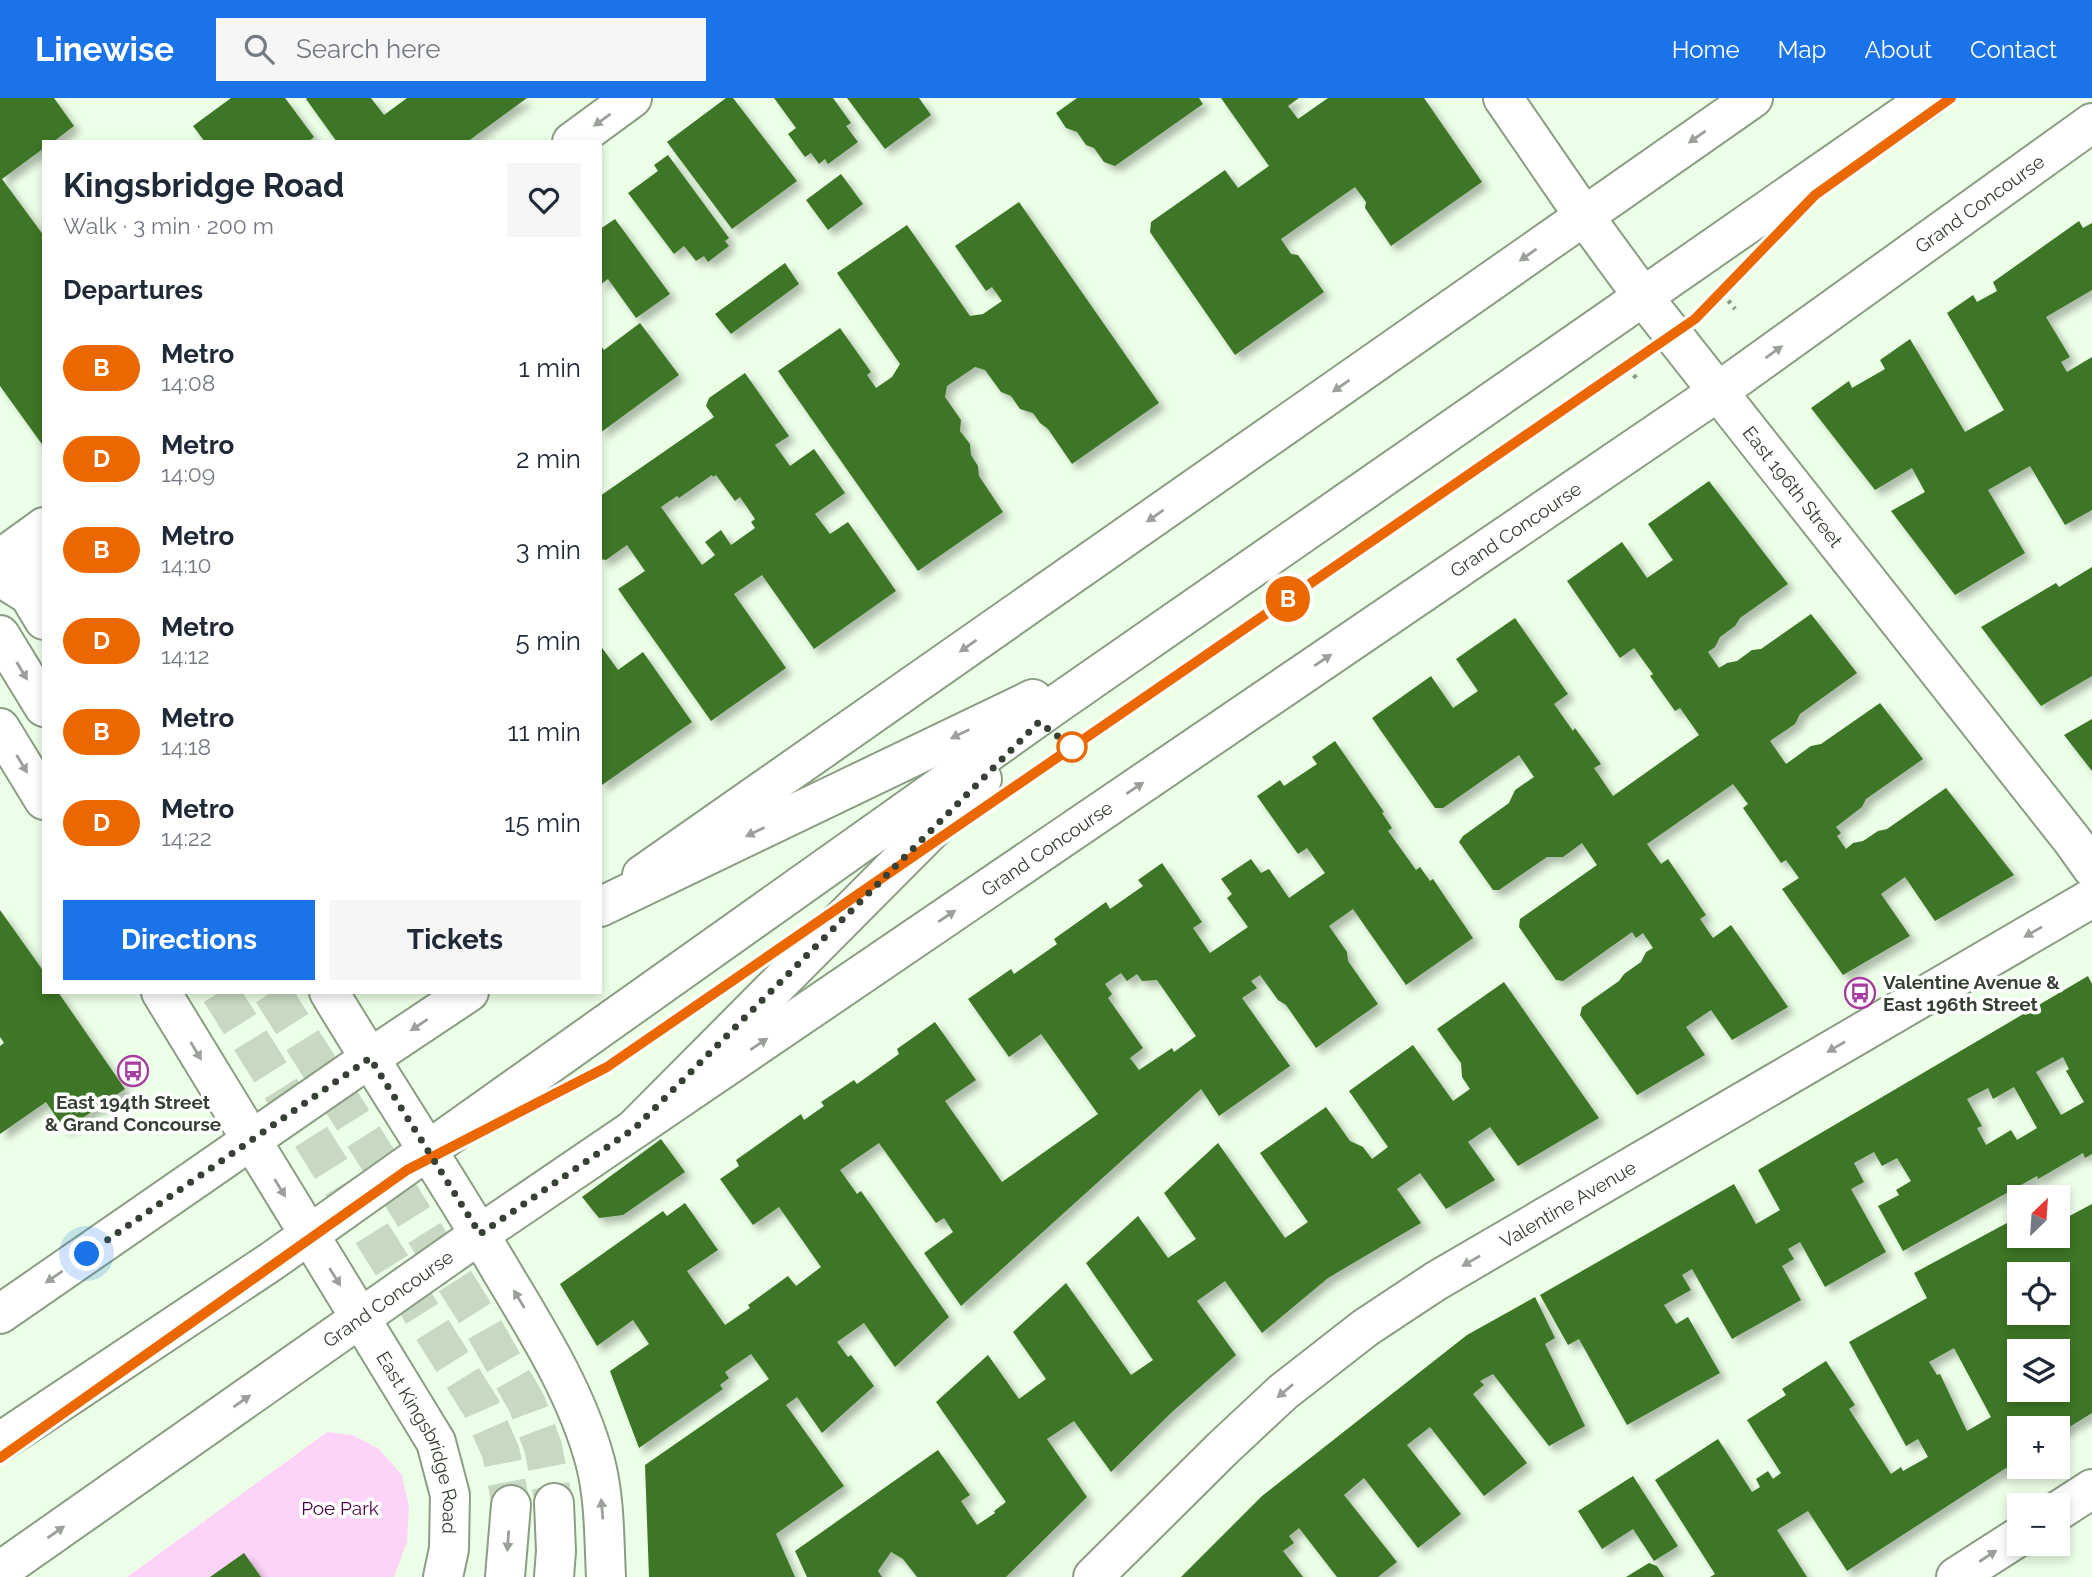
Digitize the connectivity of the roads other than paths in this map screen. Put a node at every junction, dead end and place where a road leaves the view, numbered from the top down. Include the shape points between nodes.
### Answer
1 (632, 98) edge
2 (1503, 98) edge
3 (1753, 98) edge
4 (1929, 98) edge
5 (2092, 123) edge
6 (575, 140) edge
7 (1584, 216) junction
8 (1644, 298) junction
9 (1719, 391) junction
10 (42, 528) edge
11 (0, 559) edge
12 (42, 566) edge
13 (0, 568) edge
14 (0, 578) edge
15 (42, 617) edge
16 (0, 635) edge
17 (1132, 651) junction
18 (1058, 703) junction
19 (42, 704) edge
20 (0, 728) edge
21 (42, 797) edge
22 (2092, 869) edge
23 (2092, 898) edge
24 (602, 904) edge
25 (602, 904) edge
26 (162, 994) edge
27 (330, 994) edge
28 (466, 994) edge
29 (370, 1058) junction
30 (635, 1128) junction
31 (251, 1140) junction
32 (428, 1151) junction
33 (480, 1234) junction
34 (309, 1235) junction
35 (0, 1314) edge
36 (360, 1318) junction
37 (0, 1441) edge
38 (2092, 1489) edge
39 (554, 1503) tunnel mouth
40 (2070, 1503) edge
41 (511, 1506) tunnel mouth
42 (2007, 1544) edge
43 (0, 1571) edge
44 (443, 1577) edge
45 (505, 1577) edge
46 (554, 1577) edge
47 (606, 1577) edge
48 (1093, 1577) edge
49 (1956, 1577) edge

1 -> 6 street
2 - 7 street, East 196th Street
3 -> 7 street
4 - 8 street
9 -> 5 street, Grand Concourse
7 - 8 street, East 196th Street
7 -> 24 street
8 - 9 street, East 196th Street
8 - 17 street
9 - 22 street, East 196th Street
30 -> 9 street, Grand Concourse
10 - 11 street
12 - 13 street
14 - 15 street via 29,595
16 -> 19 street
17 - 18 street
17 -> 25 street
18 - 30 street
18 - 32 street
20 -> 21 street
23 -> 48 street, Valentine Avenue via 1436,1281 1365,1328 1283,1392
26 -> 31 street, East Kingsbridge Road
27 - 29 street
28 -> 29 street
29 - 31 street
29 - 32 street
30 - 33 street, Grand Concourse
31 -> 34 street, East Kingsbridge Road
31 -> 35 street
32 - 33 street
32 - 34 street
33 - 36 street, Grand Concourse
47 -> 33 street via 603,1503 580,1418 545,1345
34 -> 36 street, East Kingsbridge Road
34 - 37 street
43 -> 36 street, Grand Concourse
36 - 44 street, East Kingsbridge Road via 436,1442 450,1495 449,1549
38 - 40 street
39 - 46 street
41 -> 45 street
49 -> 42 street

